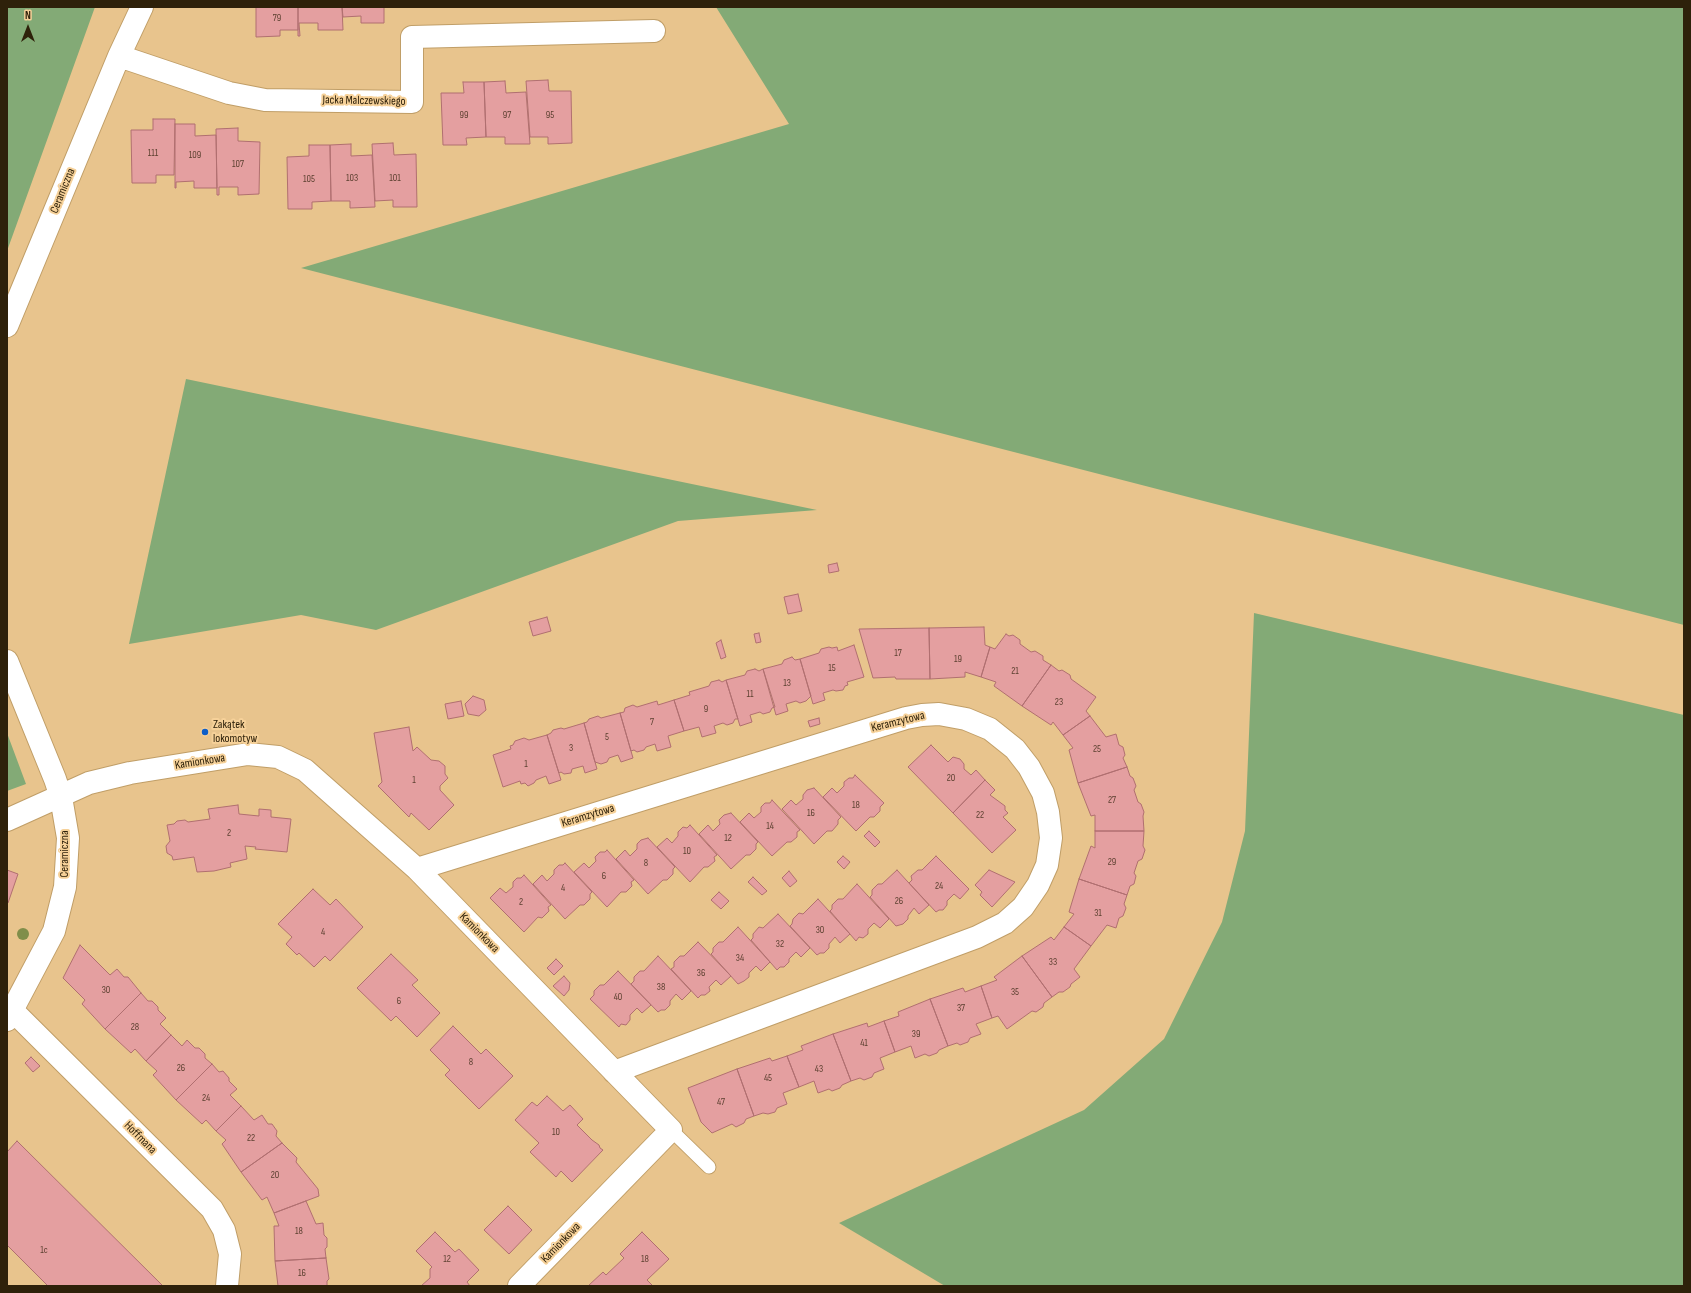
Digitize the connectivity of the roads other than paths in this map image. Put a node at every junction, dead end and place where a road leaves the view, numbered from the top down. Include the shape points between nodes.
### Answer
1 (142, 7) edge
2 (654, 31) dead end
3 (118, 56) junction
4 (7, 326) edge
5 (7, 661) edge
6 (61, 797) junction
7 (7, 820) edge
8 (417, 870) junction
9 (9, 1015) edge
10 (614, 1072) junction
11 (671, 1130) junction
12 (709, 1168) dead end
13 (227, 1286) edge
14 (519, 1286) edge

1 - 3 street
2 - 3 street, Jacka Malczewskiego via 412,38 412,102 265,100 228,93
3 - 4 street, Ceramiczna
5 - 6 street, Ceramiczna
6 - 7 street, Kamionkowa
6 - 8 street, Kamionkowa via 89,783 130,773 248,754 278,757 305,770
6 - 9 street, Ceramiczna via 68,838 65,887 54,931
8 - 10 street, Kamionkowa
8 - 10 street, Keramzytowa via 922,715 939,714 966,719 990,729 1015,749 1029,767 1043,794 1048,812 1051,838 1047,865 1038,885 1023,907 1005,923 977,938
9 - 13 street, Hoffmana via 212,1210 224,1230 230,1254
10 - 11 street, Kamionkowa
11 - 12 lane
11 - 14 street, Kamionkowa

